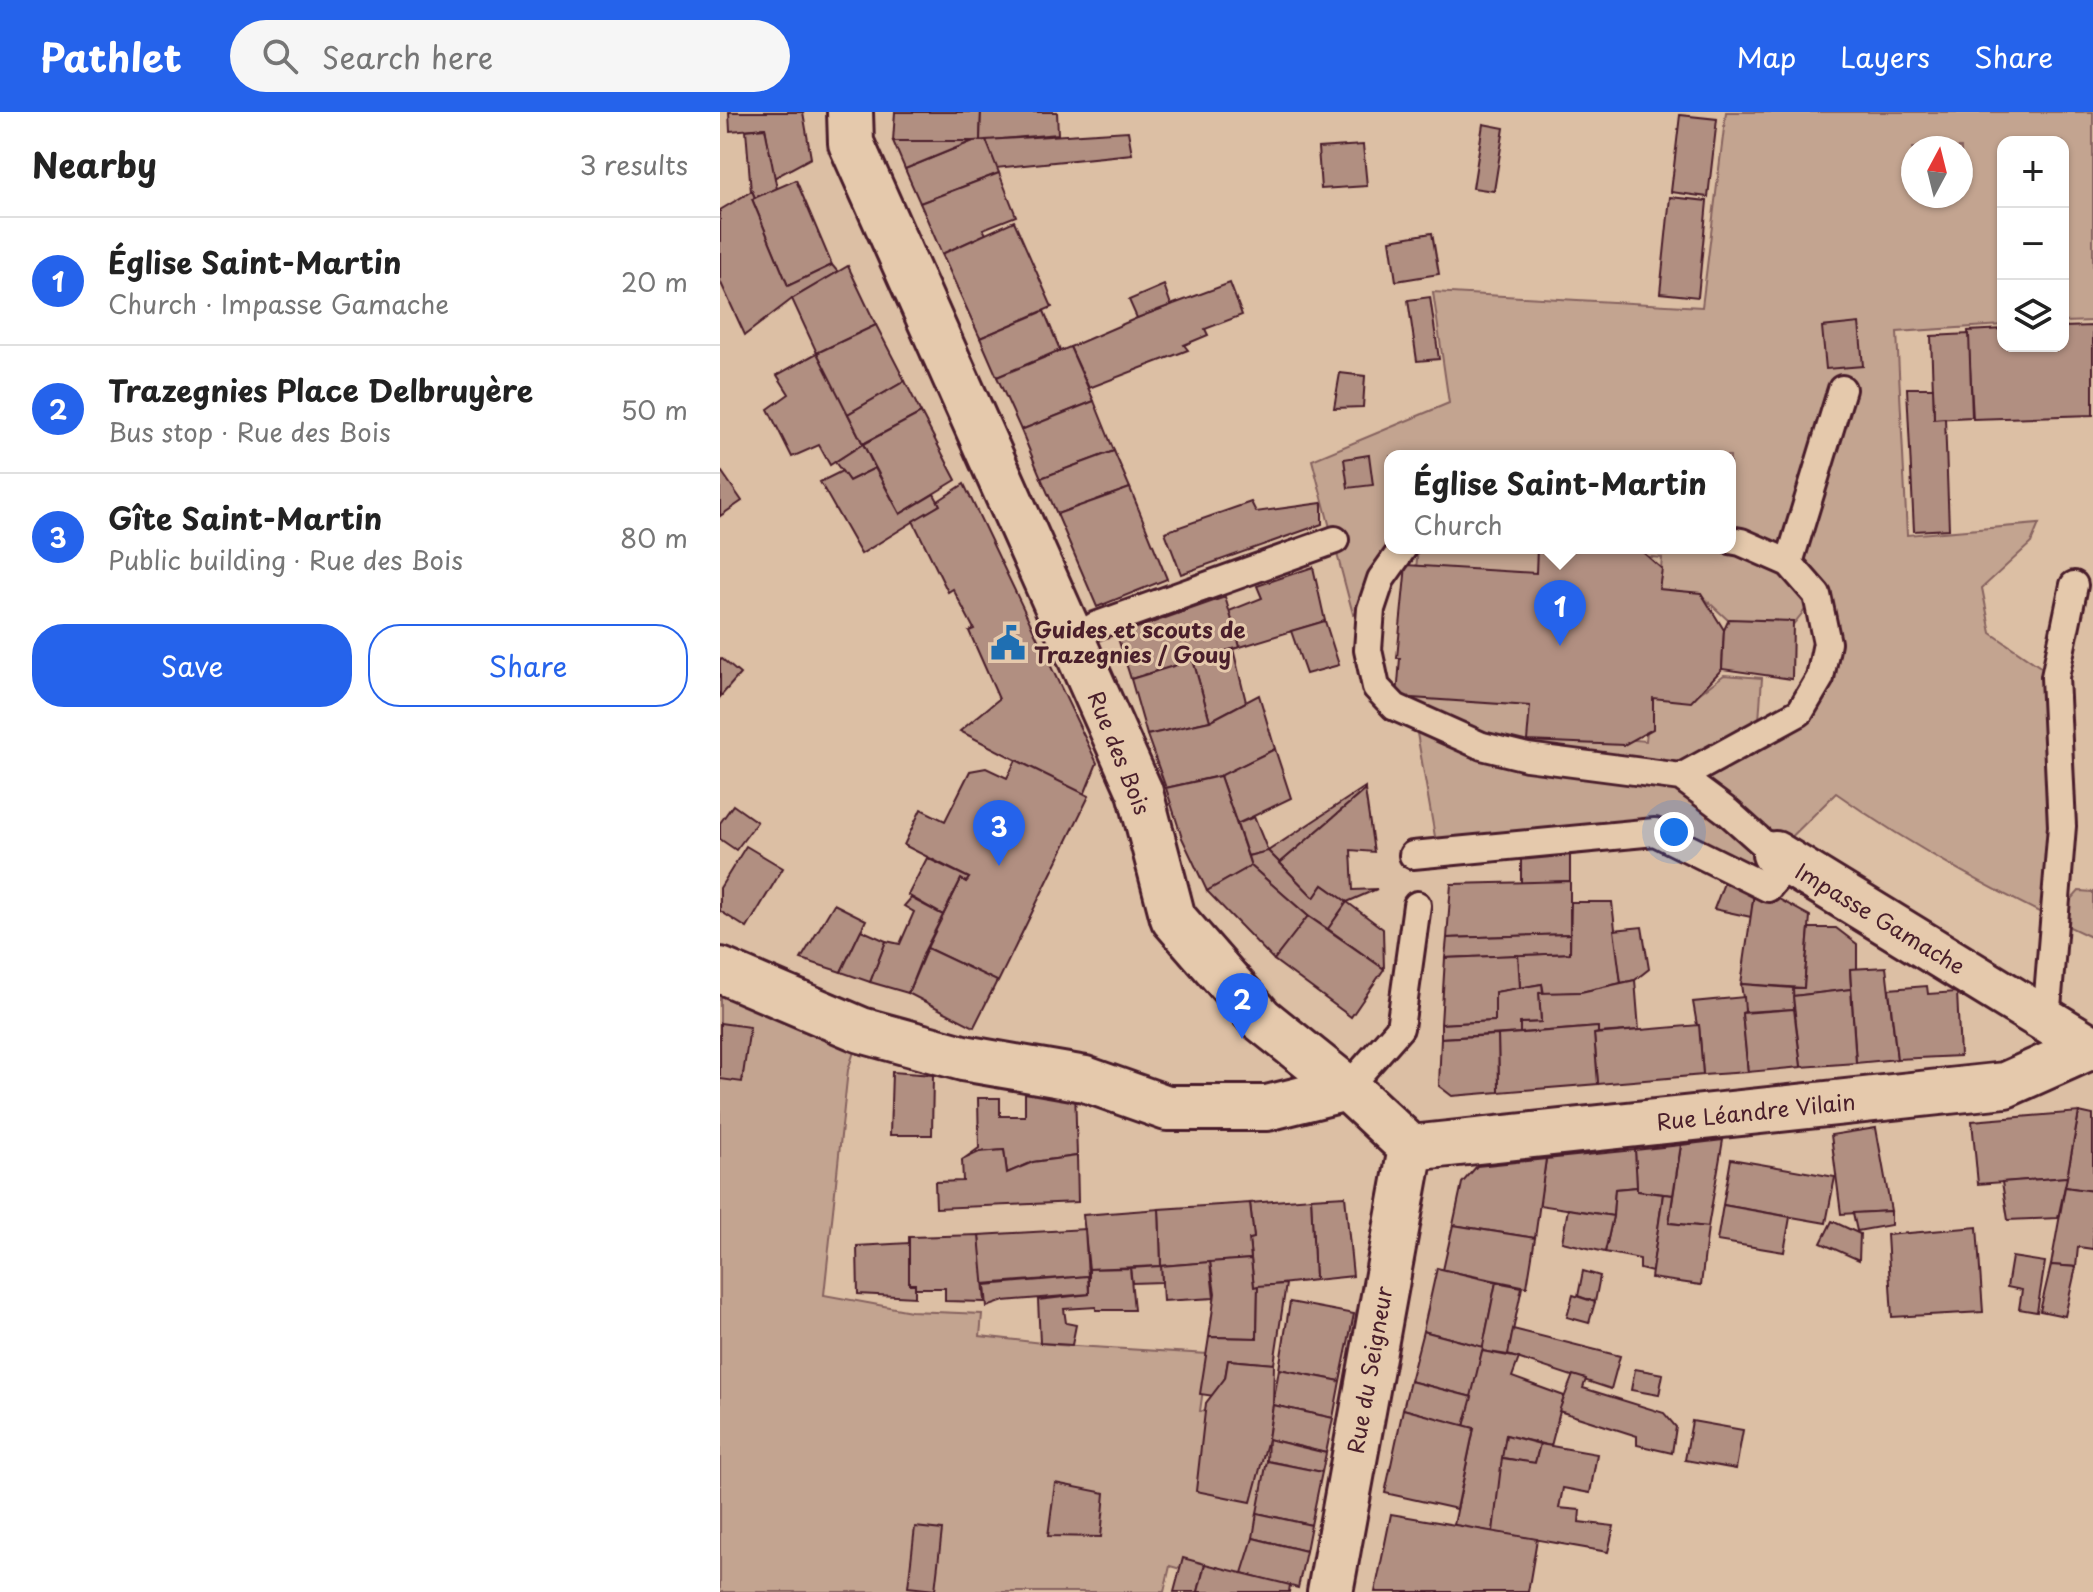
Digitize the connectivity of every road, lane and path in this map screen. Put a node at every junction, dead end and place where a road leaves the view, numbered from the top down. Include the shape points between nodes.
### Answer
1 (850, 112) edge
2 (1842, 389) dead end
3 (1335, 540) dead end
4 (1736, 541) edge
5 (1397, 554) edge
6 (1789, 563) junction
7 (2074, 585) dead end
8 (1072, 640) junction
9 (1681, 777) junction
10 (1413, 855) dead end
11 (1782, 859) junction
12 (1417, 905) dead end
13 (720, 970) edge
14 (2046, 1020) junction
15 (2092, 1047) edge
16 (1347, 1088) junction
17 (1411, 1148) junction
18 (1330, 1592) edge

1 - 8 street, Rue des Bois via 851,143
2 - 6 lane
3 - 8 lane via 1095,626
4 - 6 lane
5 - 9 lane, Impasse Gamache via 1371,609 1368,650 1376,687 1395,707 1482,746
6 - 9 lane via 1817,595 1827,643 1820,678 1800,712
7 - 14 lane via 2055,677 2062,826
8 - 16 street, Rue des Bois via 1140,792 1173,918 1261,1019
9 - 11 lane, Impasse Gamache
10 - 11 lane via 1655,832 1768,888
11 - 14 street, Impasse Gamache
12 - 16 lane via 1400,1028
13 - 16 street via 861,1030 963,1058 1085,1079 1167,1108 1267,1108
14 - 15 street, Impasse Gamache
15 - 17 street, Rue Léandre Vilain via 2005,1085
16 - 17 street, Rue des Bois
17 - 18 street, Rue du Seigneur

